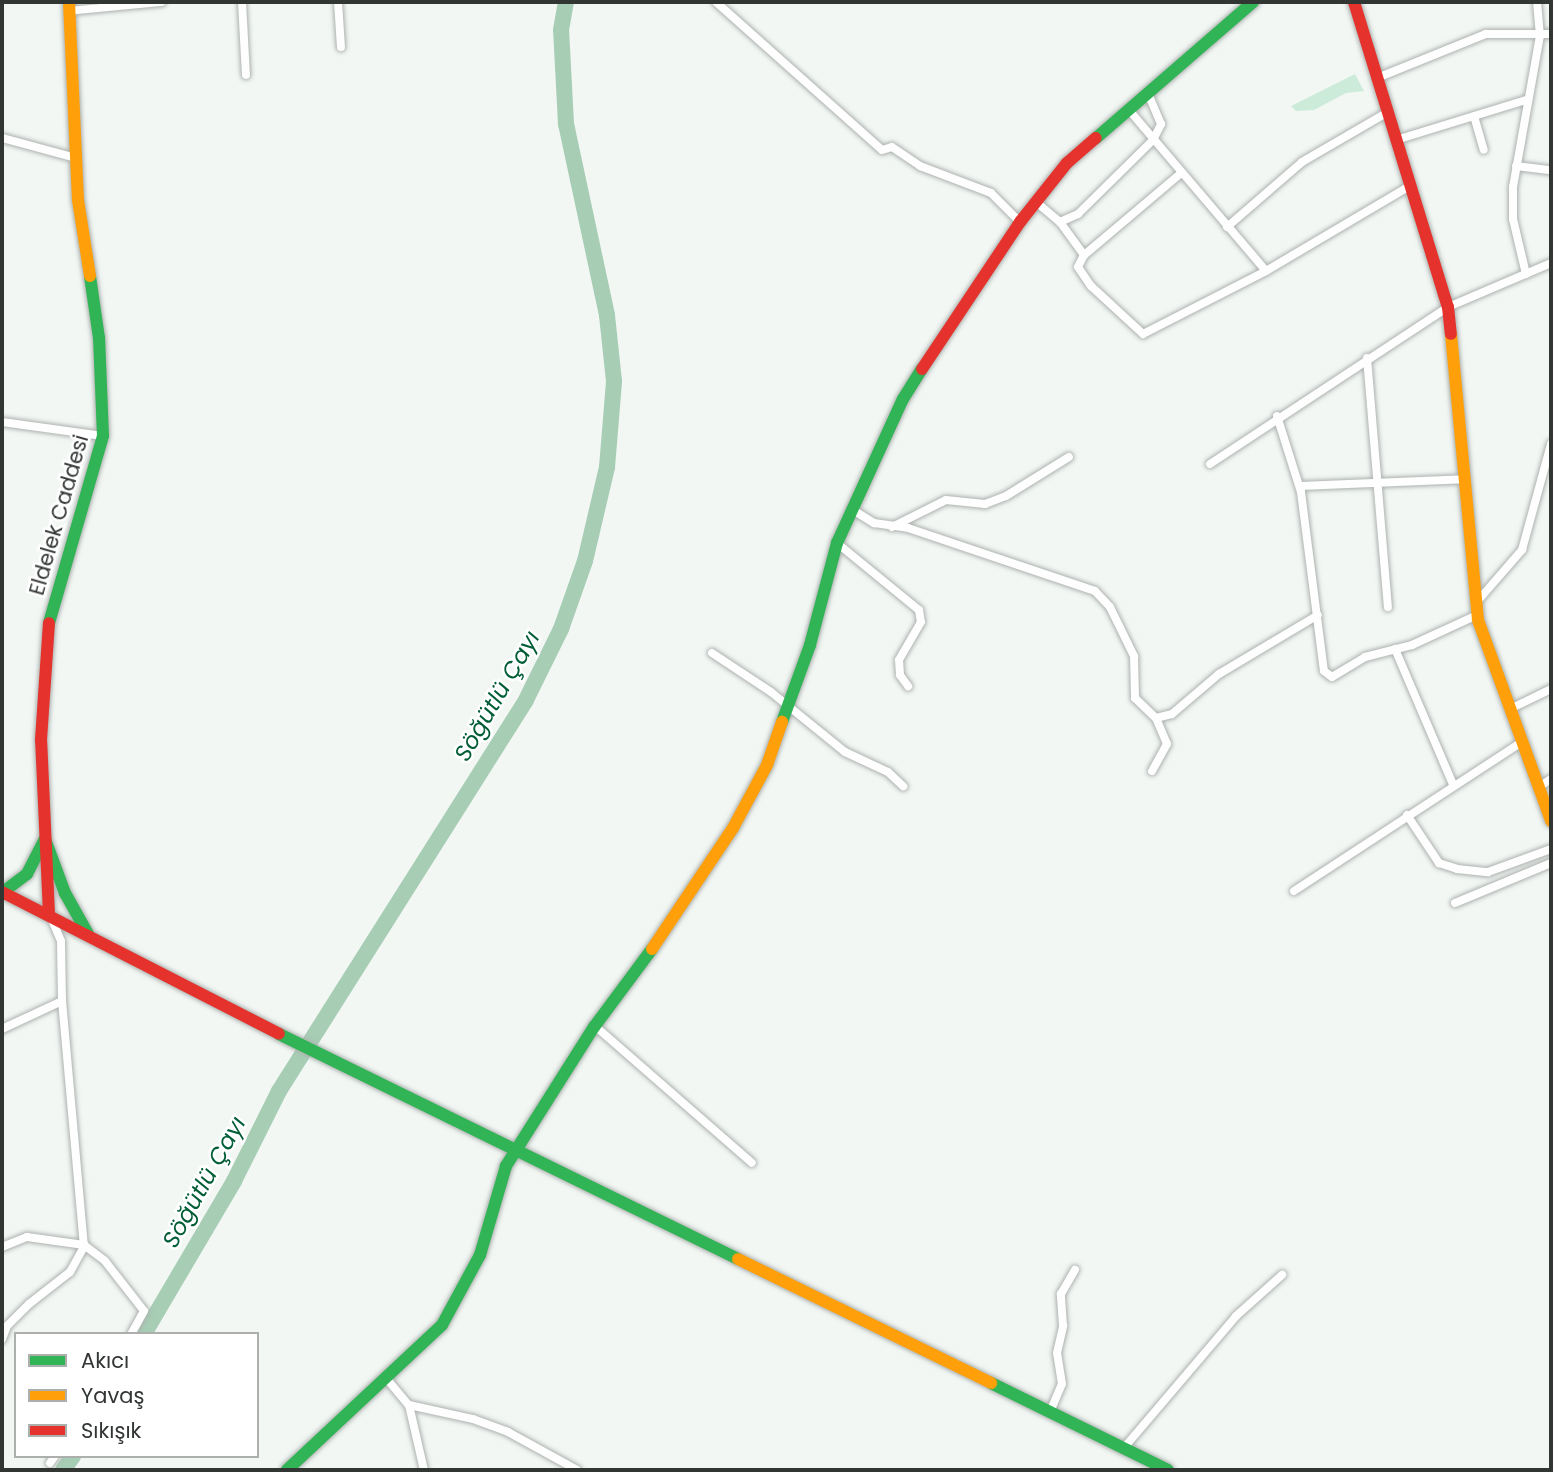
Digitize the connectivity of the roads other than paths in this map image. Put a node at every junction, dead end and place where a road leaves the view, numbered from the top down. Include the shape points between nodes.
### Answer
1 (162, 2) edge
2 (242, 2) edge
3 (338, 2) edge
4 (716, 2) edge
5 (1253, 2) edge
6 (1354, 2) edge
7 (1537, 2) edge
8 (68, 6) edge
9 (1551, 34) edge
10 (1540, 36) junction
11 (341, 47) dead end
12 (246, 75) dead end
13 (1377, 78) junction
14 (1148, 93) junction
15 (1526, 100) junction
16 (1129, 110) junction
17 (1388, 112) junction
18 (1475, 116) junction
19 (2, 138) edge
20 (1153, 139) junction
21 (1396, 141) junction
22 (1485, 150) dead end
23 (76, 158) junction
24 (1516, 166) junction
25 (1551, 170) edge
26 (1180, 174) junction
27 (1410, 186) junction
28 (1036, 202) junction
29 (1020, 222) junction
30 (1060, 222) junction
31 (1227, 227) junction
32 (1084, 255) junction
33 (1551, 263) edge
34 (1266, 271) junction
35 (1526, 274) junction
36 (1448, 307) junction
37 (1367, 359) junction
38 (1277, 416) junction
39 (2, 422) edge
40 (103, 436) junction
41 (1551, 444) edge
42 (1069, 457) dead end
43 (1210, 464) dead end
44 (1464, 479) junction
45 (1548, 480) edge
46 (1379, 483) junction
47 (1300, 486) junction
48 (853, 510) junction
49 (892, 527) junction
50 (837, 543) junction
51 (1388, 607) dead end
52 (1476, 610) junction
53 (1318, 615) junction
54 (1395, 649) junction
55 (712, 653) dead end
56 (908, 686) dead end
57 (1551, 690) edge
58 (787, 704) junction
59 (1510, 709) junction
60 (1156, 718) junction
61 (1522, 742) junction
62 (1152, 771) dead end
63 (1551, 779) edge
64 (1453, 784) junction
65 (902, 786) dead end
66 (1539, 787) junction
67 (1406, 815) junction
68 (1551, 821) edge
69 (45, 839) junction
70 (1551, 849) edge
71 (1551, 863) edge
72 (1294, 891) dead end
73 (3, 892) edge
74 (1455, 903) dead end
75 (49, 914) junction
76 (88, 934) junction
77 (62, 1001) junction
78 (595, 1026) junction
79 (2, 1029) edge
80 (517, 1150) junction
81 (752, 1163) dead end
82 (84, 1245) junction
83 (2, 1247) edge
84 (1075, 1270) dead end
85 (1282, 1275) dead end
86 (132, 1332) edge
87 (2, 1339) edge
88 (386, 1378) junction
89 (409, 1405) junction
90 (1050, 1412) junction
91 (1123, 1448) junction
92 (288, 1470) edge
93 (424, 1470) edge
94 (577, 1470) edge
95 (1168, 1470) edge

1 - 8 street
2 - 12 street
3 - 11 street
4 - 29 street via 882,150 891,147 920,166 991,193
5 - 14 street
6 - 13 street
7 - 10 street
8 - 23 street, Eldelek Caddesi
9 - 10 street
10 - 13 street via 1486,34
10 - 15 street
13 - 17 street
14 - 16 street
14 - 20 street via 1161,124
15 - 18 street
15 - 24 street
16 - 20 street
16 - 28 street via 1067,163
17 - 21 street
17 - 31 street via 1302,162
18 - 21 street
18 - 22 street
19 - 23 street
20 - 26 street
20 - 30 street via 1078,214
21 - 27 street
23 - 40 street, Eldelek Caddesi via 99,338
24 - 25 street
24 - 35 street via 1513,219
26 - 31 street
26 - 32 street
27 - 34 street
27 - 36 street
28 - 29 street
28 - 30 street
29 - 48 street via 903,399
30 - 32 street
31 - 34 street
32 - 34 street via 1078,267 1091,286 1143,334
33 - 35 street
35 - 36 street
36 - 37 street
36 - 44 street
37 - 38 street
37 - 46 street
38 - 43 street
38 - 47 street
39 - 40 street
40 - 69 street, Eldelek Caddesi via 44,638 41,740
41 - 45 street
42 - 49 street via 996,500 976,505 946,500
44 - 46 street
44 - 52 street
45 - 52 street via 1522,550
46 - 47 street
46 - 51 street
47 - 53 street
48 - 49 street via 874,523
48 - 50 street
49 - 60 street via 1095,591 1110,607 1135,656 1136,698
50 - 56 street via 919,610 921,622 898,665
50 - 58 street via 810,645
52 - 54 street
52 - 59 street
53 - 54 street via 1320,660 1332,677 1353,662
53 - 60 street via 1219,674 1172,714
54 - 64 street
55 - 58 street
57 - 59 street
58 - 65 street via 845,752 888,772
58 - 78 street via 767,765 733,828 683,907
59 - 61 street
60 - 62 street via 1167,744
61 - 64 street
61 - 66 street
63 - 66 street
64 - 67 street
66 - 68 street
67 - 70 street via 1439,863 1457,869 1488,872
67 - 72 street
69 - 73 street via 27,874
69 - 75 street, Eldelek Caddesi
69 - 76 street via 65,893
71 - 74 street
73 - 75 street
75 - 76 street
75 - 77 street via 61,941
76 - 80 street
77 - 79 street
77 - 82 street
78 - 80 street
78 - 81 street
80 - 88 street via 495,1193 470,1280 442,1325
80 - 90 street
82 - 83 street via 27,1237
82 - 86 street via 105,1261 144,1311
82 - 87 street via 70,1272 29,1304 7,1326
84 - 90 street via 1061,1294 1063,1326 1058,1353 1062,1384
85 - 91 street via 1237,1316
88 - 89 street
88 - 92 street
89 - 93 street
89 - 94 street via 508,1432
90 - 91 street
91 - 95 street

